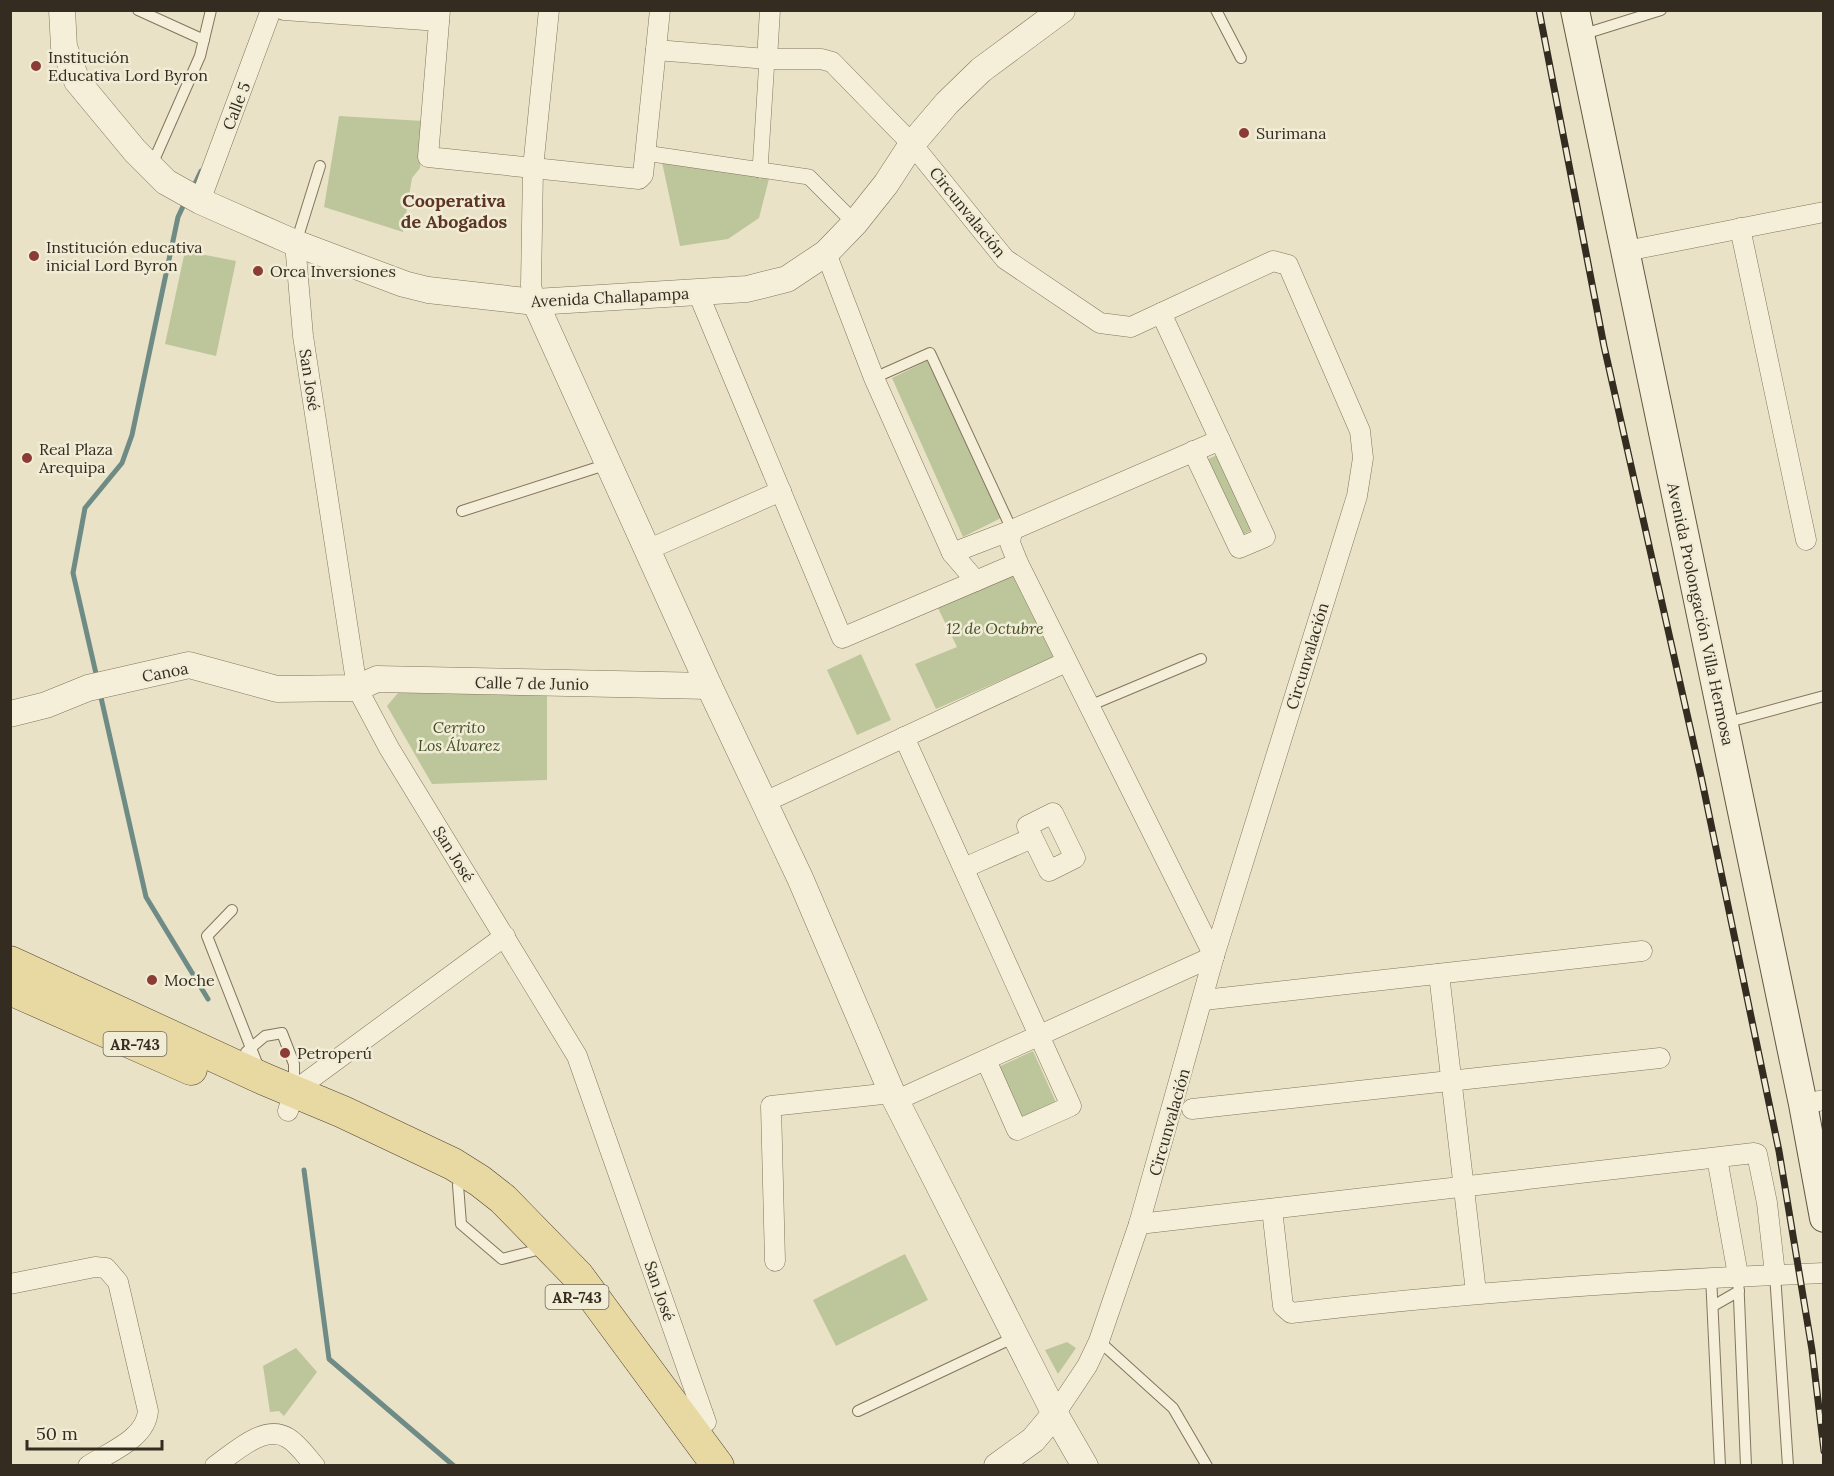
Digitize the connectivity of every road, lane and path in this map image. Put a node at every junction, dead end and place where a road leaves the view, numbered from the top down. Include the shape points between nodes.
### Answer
1 (62, 10) edge
2 (138, 10) edge
3 (211, 10) edge
4 (271, 10) edge
5 (284, 10) edge
6 (549, 10) edge
7 (660, 10) edge
8 (770, 10) edge
9 (1062, 10) edge
10 (1216, 10) edge
11 (1623, 10) edge
12 (1661, 10) edge
13 (439, 16) edge
14 (1626, 22) junction
15 (1578, 23) edge
16 (204, 40) junction
17 (656, 50) junction
18 (1241, 58) dead end
19 (767, 59) junction
20 (912, 144) junction
21 (645, 153) junction
22 (320, 166) dead end
23 (533, 168) junction
24 (760, 170) junction
25 (159, 175) junction
26 (197, 199) junction
27 (1824, 212) edge
28 (855, 223) junction
29 (1740, 228) junction
30 (296, 243) junction
31 (1626, 251) junction
32 (826, 253) junction
33 (698, 293) junction
34 (535, 302) junction
35 (1161, 313) junction
36 (874, 378) junction
37 (1220, 440) junction
38 (1193, 451) junction
39 (609, 464) junction
40 (781, 491) junction
41 (462, 512) dead end
42 (1012, 530) junction
43 (1806, 540) dead end
44 (647, 550) junction
45 (952, 553) junction
46 (1018, 563) junction
47 (976, 581) junction
48 (1201, 659) dead end
49 (1066, 662) junction
50 (709, 686) junction
51 (357, 688) junction
52 (1824, 696) edge
53 (1089, 706) junction
54 (10, 714) edge
55 (1724, 723) junction
56 (904, 737) junction
57 (765, 802) junction
58 (1032, 837) dead end
59 (964, 868) junction
60 (232, 910) dead end
61 (505, 936) junction
62 (1642, 951) dead end
63 (1214, 956) junction
64 (10, 962) edge
65 (1439, 974) junction
66 (10, 989) edge
67 (1204, 1000) junction
68 (1041, 1035) junction
69 (242, 1056) junction
70 (1660, 1058) dead end
71 (986, 1060) junction
72 (1452, 1079) junction
73 (895, 1096) junction
74 (291, 1101) junction
75 (1813, 1102) edge
76 (1192, 1109) dead end
77 (1717, 1158) junction
78 (1464, 1186) junction
79 (1272, 1209) junction
80 (1824, 1218) edge
81 (1139, 1224) junction
82 (775, 1261) dead end
83 (1824, 1273) edge
84 (1775, 1275) junction
85 (1711, 1276) junction
86 (1738, 1283) junction
87 (10, 1284) edge
88 (1476, 1292) junction
89 (1713, 1306) junction
90 (1016, 1336) junction
91 (1099, 1341) junction
92 (858, 1412) dead end
93 (1055, 1414) junction
94 (690, 1428) junction
95 (88, 1466) edge
96 (215, 1466) edge
97 (315, 1466) edge
98 (700, 1466) edge
99 (718, 1466) edge
100 (997, 1466) edge
101 (1085, 1466) edge
102 (1207, 1466) edge
103 (1720, 1466) edge
104 (1746, 1466) edge
105 (1788, 1466) edge

1 - 25 street, Avenida Challapampa via 64,47 76,81
2 - 16 lane
3 - 16 lane
4 - 26 street, Calle 5
5 - 13 street
6 - 23 street
7 - 17 street
8 - 19 street
9 - 20 street, Avenida Challapampa via 981,70
10 - 18 lane
11 - 14 lane
12 - 14 lane
13 - 23 street via 428,157
14 - 15 lane
15 - 31 main road, Avenida Prolongación Villa Hermosa
16 - 25 lane
17 - 19 street, Circunvalación
17 - 21 street
19 - 20 street, Circunvalación via 832,62
19 - 24 street
20 - 28 street, Avenida Challapampa
20 - 35 street, Circunvalación via 1005,259 1100,323 1131,327
21 - 23 street via 639,179
21 - 24 street
22 - 30 lane
23 - 34 street via 531,285
24 - 28 street via 809,177
25 - 26 street, Avenida Challapampa
26 - 30 street, Avenida Challapampa
27 - 29 street
28 - 32 street, Avenida Challapampa
29 - 31 street
29 - 43 street
30 - 34 street, Avenida Challapampa via 420,288
30 - 51 street, San José via 303,336
31 - 55 main road, Avenida Prolongación Villa Hermosa
32 - 33 street, Avenida Challapampa via 787,279 747,289
32 - 36 street
33 - 34 street, Avenida Challapampa
33 - 40 street
34 - 39 street
35 - 37 street
35 - 63 street, Circunvalación via 1273,261 1288,265 1360,431 1363,458 1357,496
36 - 42 lane via 930,353
36 - 45 street
37 - 38 street
37 - 38 street via 1264,537 1239,548
38 - 42 street
39 - 41 lane
39 - 44 street
40 - 44 street
40 - 47 street via 842,638
42 - 45 street
42 - 46 street via 1010,543
44 - 50 street
45 - 47 street
46 - 47 street
46 - 49 street
48 - 53 lane
49 - 53 street
49 - 56 street
50 - 51 street, Calle 7 de Junio via 378,679
50 - 57 street
51 - 54 street, Canoa via 277,689 189,665 88,688
51 - 61 street, San José via 389,748
52 - 55 lane
53 - 63 street
55 - 75 main road, Avenida Prolongación Villa Hermosa
56 - 57 street
56 - 59 street
57 - 73 street
58 - 59 street
59 - 68 street
60 - 69 lane via 207,936
61 - 74 street
61 - 94 street, San José via 577,1056 706,1422
62 - 65 street
63 - 67 street, Circunvalación
63 - 68 street
64 - 69 main road, AR-743
65 - 67 street
65 - 72 street
66 - 74 main road, AR-743
67 - 81 street, Circunvalación
68 - 71 street
68 - 71 street via 1071,1106 1017,1130
69 - 74 main road, AR-743
69 - 74 lane via 265,1036 282,1034 294,1064
70 - 72 street
71 - 73 street
72 - 76 street
72 - 78 street
73 - 82 street via 771,1106
73 - 90 street
74 - 94 main road, AR-743 via 453,1164 503,1199 578,1276
74 - 98 main road, AR-743 via 458,1185 501,1215 576,1296
75 - 80 main road, Avenida Prolongación Villa Hermosa
77 - 78 street
77 - 84 street via 1757,1154
77 - 86 street
78 - 79 street
78 - 88 street
79 - 81 street
79 - 88 street via 1283,1306 1291,1313
81 - 91 street, Circunvalación
83 - 84 street
84 - 86 street
84 - 105 lane
85 - 86 street
85 - 88 street
85 - 89 lane
86 - 89 lane
86 - 104 lane
87 - 95 street via 95,1267 106,1268 118,1281 148,1419 139,1433
89 - 103 lane
90 - 92 lane
90 - 93 street
91 - 93 street, Circunvalación
91 - 102 lane via 1173,1408
93 - 100 street, Circunvalación via 1033,1440
93 - 101 street
94 - 99 main road, AR-743
96 - 97 street via 260,1437 278,1434 293,1442

